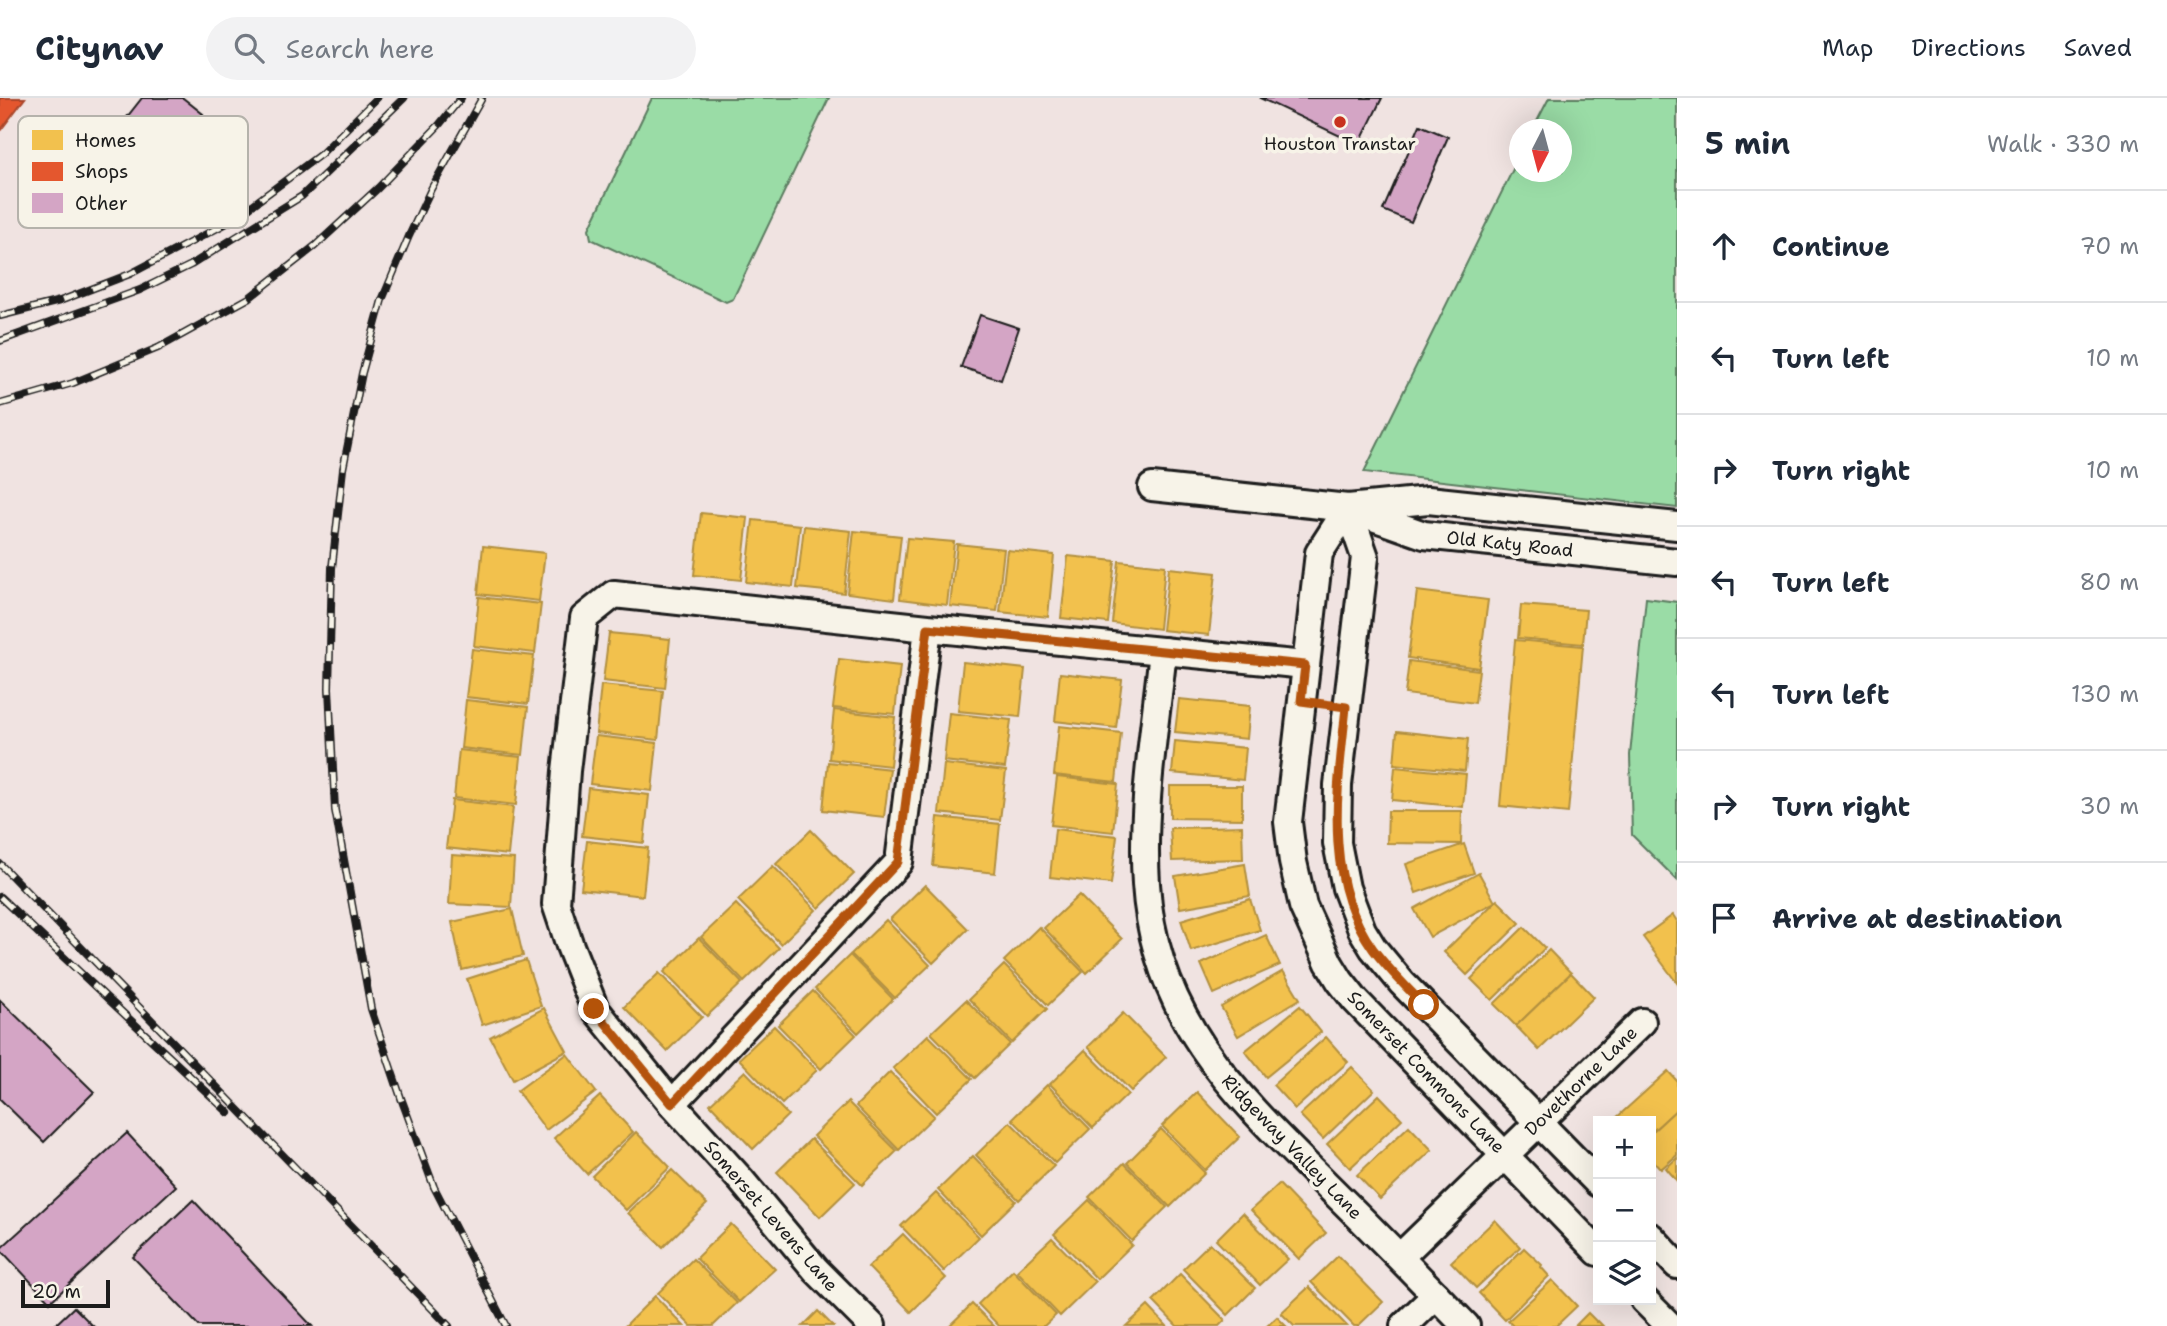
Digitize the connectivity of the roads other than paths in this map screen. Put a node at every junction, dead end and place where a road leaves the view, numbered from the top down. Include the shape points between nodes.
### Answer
1 (1152, 487) dead end
2 (1348, 508) junction
3 (1677, 526) edge
4 (1677, 562) edge
5 (928, 628) junction
6 (1163, 651) junction
7 (1305, 665) junction
8 (1301, 701) junction
9 (1346, 707) junction
10 (1642, 1022) dead end
11 (672, 1104) junction
12 (1539, 1122) junction
13 (1505, 1155) junction
14 (1594, 1179) edge
15 (1656, 1242) edge
16 (1593, 1247) edge
17 (1400, 1256) junction
18 (1677, 1265) edge
19 (1436, 1295) junction
20 (1649, 1305) edge
21 (872, 1326) edge
22 (1404, 1326) edge
23 (1466, 1326) edge
24 (1670, 1326) edge

1 - 2 street, Old Katy Road
2 - 3 street, Old Katy Road via 1428,500
2 - 4 street, Old Katy Road via 1424,535
2 - 7 street, Somerset Commons Lane via 1319,553
2 - 9 street via 1365,556
5 - 6 street, Somerset Levens Lane
5 - 11 street via 898,862
5 - 11 street, Somerset Levens Lane via 614,594 584,618 556,904 594,1009
6 - 7 street, Somerset Levens Lane
6 - 17 street, Ridgeway Valley Lane via 1145,835 1153,933 1167,980 1211,1062 1249,1107
7 - 8 street, Somerset Commons Lane
8 - 9 street
8 - 13 street, Somerset Commons Lane via 1288,822 1303,905 1339,981
9 - 12 street via 1337,843 1346,888 1362,930 1402,983
10 - 12 street, Dovethorne Lane
11 - 21 street, Somerset Levens Lane via 816,1270
12 - 13 street, Dovethorne Lane
12 - 14 street
13 - 16 street, Somerset Commons Lane
13 - 17 street, Dovethorne Lane
15 - 18 street
17 - 19 street, Ridgeway Valley Lane
19 - 22 street
19 - 23 street, Ridgeway Valley Lane
20 - 24 street

